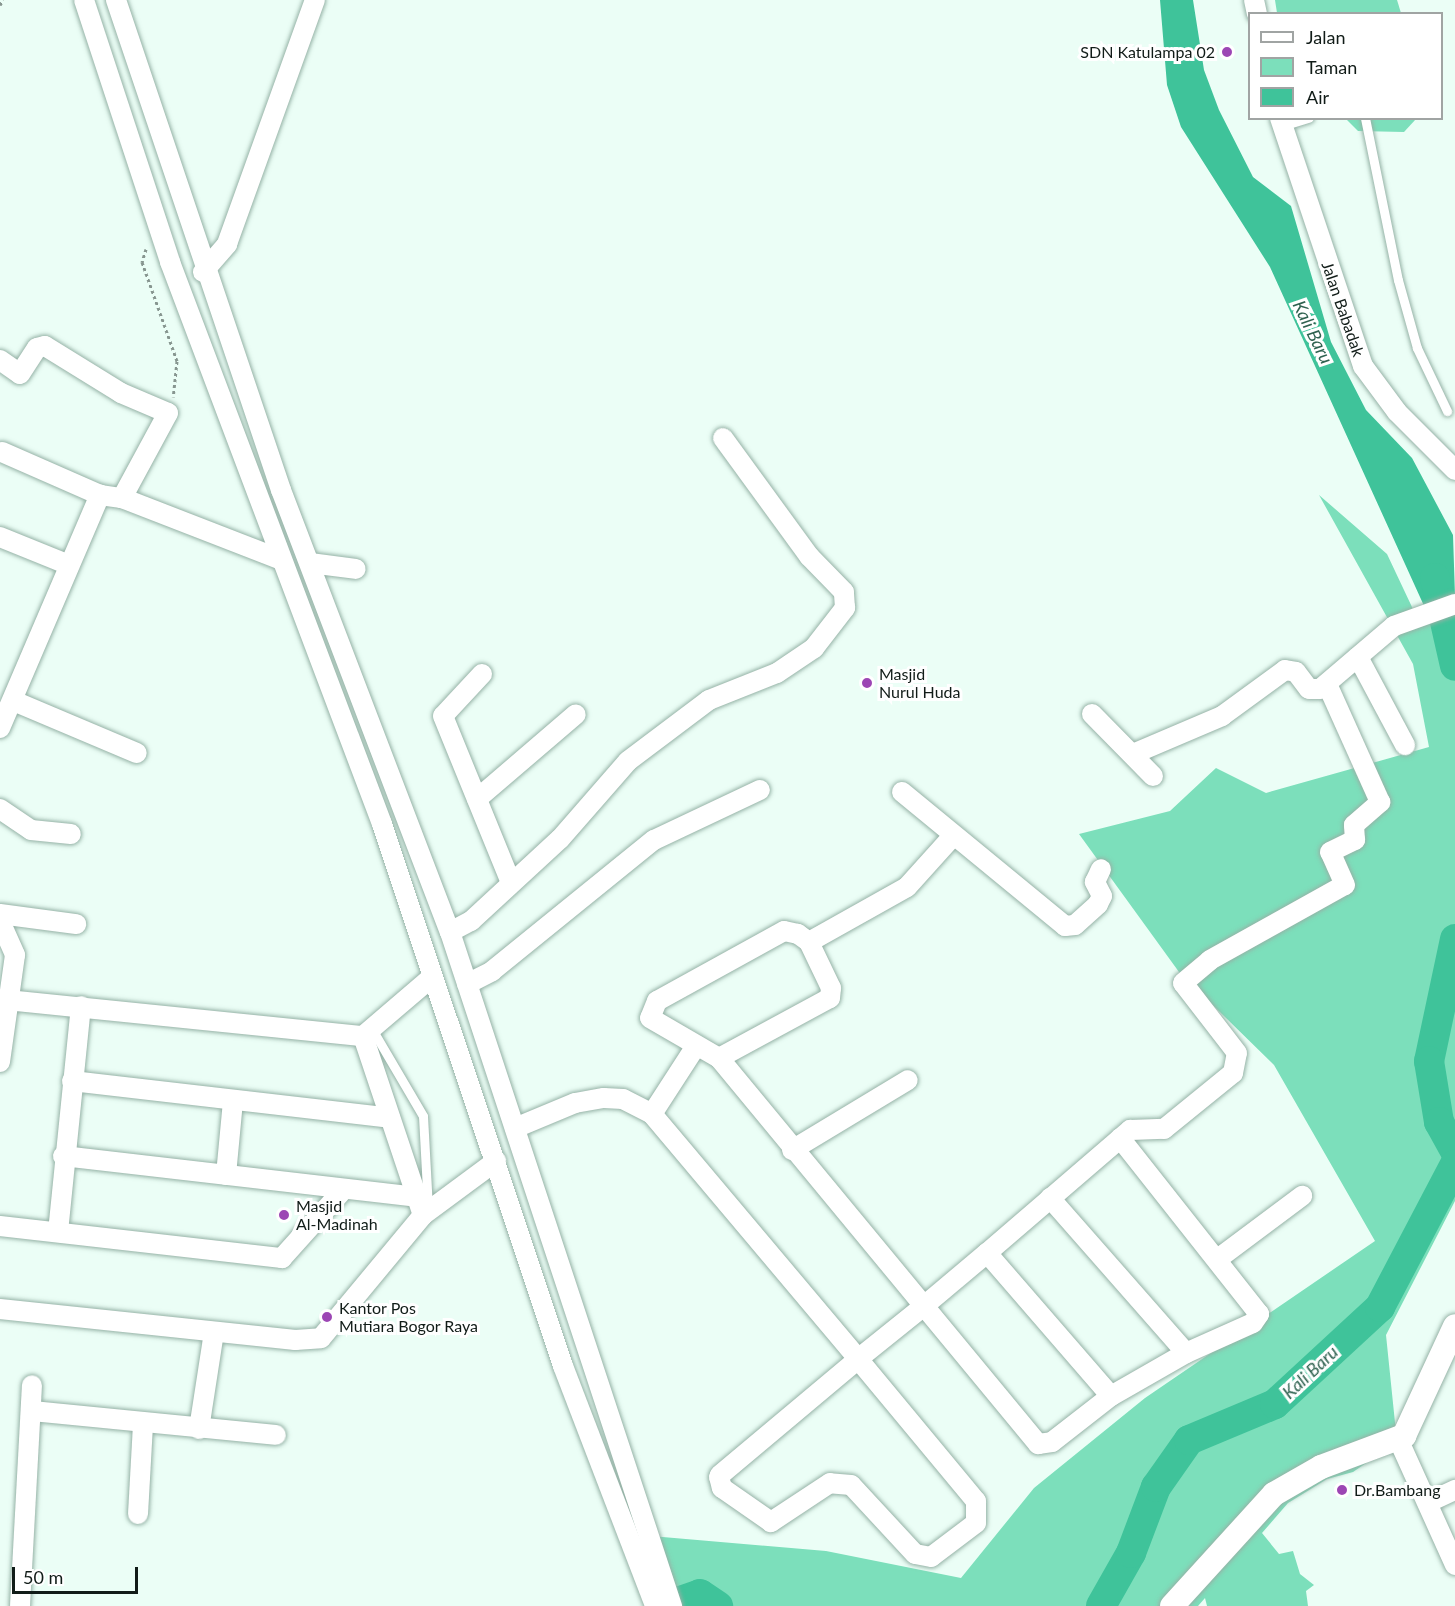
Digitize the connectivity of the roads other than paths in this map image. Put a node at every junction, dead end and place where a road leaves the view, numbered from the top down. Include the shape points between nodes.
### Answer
1 (84, 0) edge
2 (116, 0) edge
3 (315, 0) edge
4 (1365, 120) edge
5 (1281, 122) edge
6 (203, 272) junction
7 (0, 360) edge
8 (1447, 411) dead end
9 (723, 438) dead end
10 (2, 452) dead end
11 (1455, 470) edge
12 (100, 495) junction
13 (122, 498) junction
14 (1, 540) edge
15 (279, 560) junction
16 (310, 563) junction
17 (69, 565) junction
18 (356, 569) dead end
19 (1454, 604) edge
20 (1358, 657) junction
21 (482, 674) dead end
22 (1327, 684) junction
23 (16, 702) junction
24 (576, 714) dead end
25 (1092, 714) dead end
26 (0, 728) edge
27 (1406, 745) dead end
28 (137, 753) dead end
29 (1133, 754) junction
30 (1153, 776) dead end
31 (760, 790) dead end
32 (902, 792) dead end
33 (477, 799) junction
34 (0, 809) edge
35 (407, 815) junction
36 (382, 824) junction
37 (71, 834) dead end
38 (953, 836) junction
39 (1101, 869) dead end
40 (512, 883) junction
41 (0, 914) edge
42 (0, 921) edge
43 (76, 924) dead end
44 (450, 932) junction
45 (808, 942) junction
46 (432, 977) junction
47 (467, 984) junction
48 (7, 1000) junction
49 (81, 1006) junction
50 (368, 1032) junction
51 (696, 1046) junction
52 (719, 1058) junction
53 (0, 1062) edge
54 (908, 1080) dead end
55 (72, 1081) junction
56 (233, 1101) junction
57 (652, 1114) junction
58 (390, 1118) junction
59 (515, 1128) junction
60 (1120, 1138) junction
61 (792, 1150) junction
62 (63, 1156) junction
63 (496, 1161) junction
64 (226, 1175) junction
65 (344, 1190) junction
66 (1302, 1196) dead end
67 (1050, 1198) junction
68 (423, 1208) junction
69 (0, 1226) edge
70 (58, 1232) junction
71 (987, 1253) junction
72 (1219, 1258) junction
73 (924, 1306) junction
74 (0, 1309) edge
75 (1455, 1326) edge
76 (214, 1332) junction
77 (1186, 1353) junction
78 (587, 1358) junction
79 (858, 1359) junction
80 (563, 1366) junction
81 (32, 1384) dead end
82 (1111, 1396) junction
83 (32, 1411) junction
84 (143, 1424) junction
85 (199, 1429) junction
86 (276, 1435) dead end
87 (1398, 1442) junction
88 (1455, 1490) edge
89 (1429, 1502) junction
90 (138, 1514) dead end
91 (1455, 1565) edge
92 (655, 1581) junction
93 (20, 1606) edge
94 (655, 1606) edge
95 (672, 1606) edge
96 (1172, 1606) edge

1 - 15 street via 155,216
2 - 6 street
3 - 6 street via 227,244
4 - 8 lane via 1398,280 1417,348
5 - 11 street, Jalan Babadak via 1363,366 1397,412
6 - 16 street
7 - 13 street via 20,374 45,346 121,393 168,413
9 - 40 street via 809,556 843,592 845,608 805,654 777,673 709,700 628,761 560,839
10 - 12 street
12 - 13 street
12 - 17 street
13 - 15 street
14 - 17 street
15 - 36 street
16 - 18 street
16 - 35 street
17 - 23 street
19 - 20 street via 1394,626
20 - 22 street
20 - 27 street
21 - 33 street via 443,716
22 - 29 street via 1312,690 1296,672 1285,670 1216,720
22 - 60 street via 1380,802 1354,825 1355,840 1330,854 1345,885 1184,981 1186,993 1237,1053 1237,1067 1164,1129 1130,1130
23 - 26 street
23 - 28 street
24 - 33 street
25 - 29 street
29 - 30 street
31 - 47 street via 654,840 492,971
32 - 38 street
33 - 40 street
34 - 37 street via 31,830
35 - 36 street
35 - 44 street
36 - 46 street
38 - 39 street via 1068,927 1098,904 1102,896 1095,882
38 - 45 street via 907,887
40 - 44 street
41 - 43 street
42 - 48 street via 15,955
44 - 47 street
45 - 51 street via 783,931 655,1003 652,1021
45 - 52 street via 831,988 830,998
46 - 50 street
46 - 63 street
47 - 59 street
48 - 49 street
48 - 53 street
49 - 50 street
49 - 55 street
50 - 58 street
50 - 68 lane via 423,1116
51 - 52 street
51 - 57 street
52 - 61 street
54 - 61 street
55 - 56 street
55 - 62 street
56 - 58 street
56 - 64 street
57 - 59 street via 623,1099 604,1098
57 - 79 street
58 - 68 street
59 - 78 street
60 - 67 street
60 - 72 street
61 - 73 street
62 - 64 street
62 - 70 street
63 - 68 street
63 - 80 street
64 - 65 street
65 - 68 street
65 - 70 street via 283,1258
66 - 72 street
67 - 71 street
67 - 77 street
68 - 76 street via 326,1335 303,1341
69 - 70 street
71 - 73 street
71 - 82 street
72 - 77 street via 1257,1305 1259,1316
73 - 79 street
73 - 82 street via 1038,1443 1052,1442
74 - 76 street
75 - 87 street via 1412,1424
76 - 85 street
77 - 82 street
78 - 80 street
78 - 92 street
79 - 79 street via 978,1504 976,1523 931,1557 915,1554 858,1491 842,1482 830,1483 771,1522 719,1484 720,1475
80 - 92 street
81 - 83 street
83 - 84 street
83 - 93 street
84 - 85 street
84 - 90 street
85 - 86 street
87 - 89 street
87 - 96 street via 1321,1467 1281,1488
88 - 89 street
89 - 91 street
92 - 94 street
92 - 95 street

